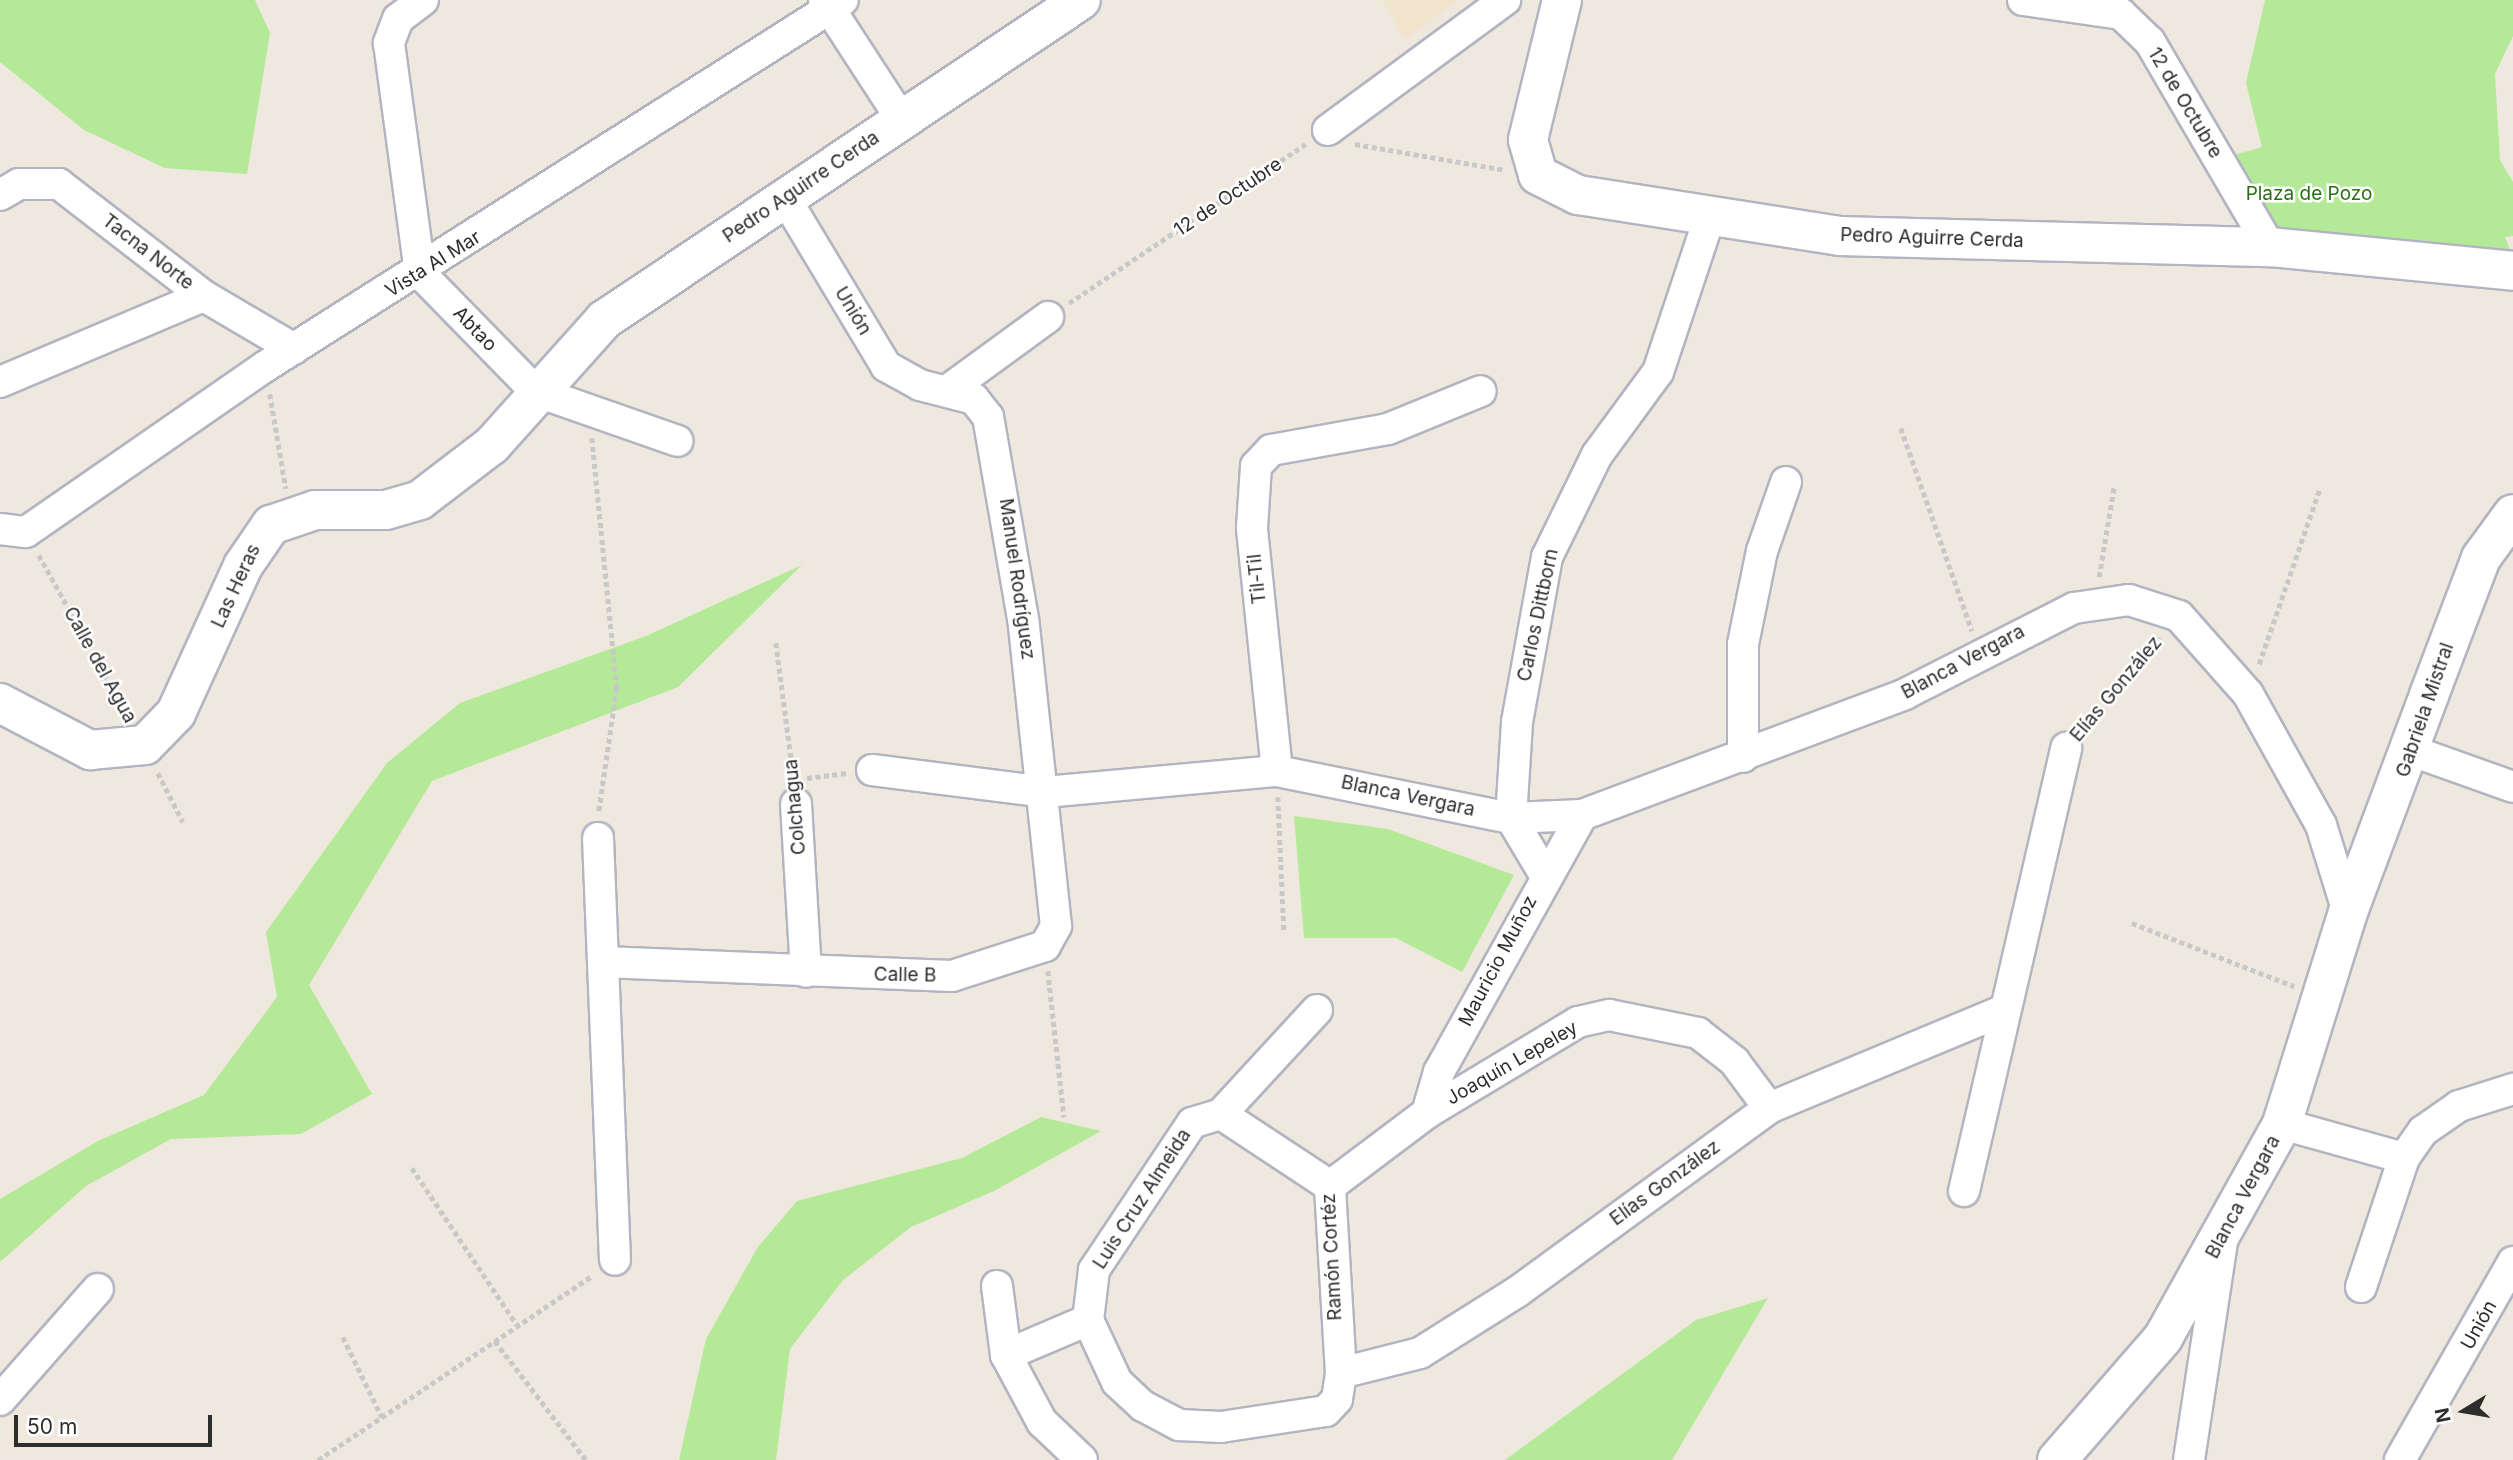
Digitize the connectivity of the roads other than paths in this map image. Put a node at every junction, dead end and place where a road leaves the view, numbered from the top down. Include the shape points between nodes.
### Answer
1 (423, 0) edge
2 (1081, 0) edge
3 (1505, 0) edge
4 (1562, 0) edge
5 (2023, 0) edge
6 (833, 3) edge
7 (2123, 7) edge
8 (902, 120) junction
9 (1328, 130) road end
10 (0, 195) edge
11 (785, 198) junction
12 (1710, 216) junction
13 (2270, 247) junction
14 (2513, 271) edge
15 (420, 273) junction
16 (204, 296) junction
17 (1048, 317) road end
18 (295, 349) junction
19 (0, 382) edge
20 (948, 390) junction
21 (535, 391) junction
22 (1481, 391) dead end
23 (678, 441) dead end
24 (1786, 482) dead end
25 (2513, 514) edge
26 (13, 531) edge
27 (0, 703) edge
28 (2066, 748) road end
29 (2412, 751) junction
30 (1743, 757) junction
31 (872, 770) road end
32 (1277, 771) junction
33 (2513, 787) edge
34 (795, 792) road end
35 (1045, 792) junction
36 (1582, 815) junction
37 (1511, 818) junction
38 (598, 838) road end
39 (1545, 875) junction
40 (2348, 912) junction
41 (603, 962) junction
42 (806, 972) junction
43 (1317, 1010) dead end
44 (2002, 1011) junction
45 (2513, 1089) edge
46 (1769, 1108) junction
47 (1427, 1113) junction
48 (1220, 1114) junction
49 (2282, 1124) junction
50 (2404, 1158) junction
51 (1330, 1186) junction
52 (1964, 1191) dead end
53 (2222, 1241) junction
54 (615, 1260) road end
55 (2513, 1262) edge
56 (997, 1286) dead end
57 (2361, 1287) dead end
58 (98, 1289) dead end
59 (1088, 1320) junction
60 (1006, 1355) junction
61 (1340, 1373) junction
62 (0, 1400) edge
63 (1082, 1460) edge
64 (2057, 1460) edge
65 (2189, 1460) edge
66 (2400, 1460) edge

1 - 15 street via 398,19 389,43
2 - 8 street, Pedro Aguirre Cerda
3 - 9 street
4 - 12 street, Pedro Aguirre Cerda via 1528,140 1538,175 1578,195
5 - 7 street, 12 de Octubre
6 - 8 street
6 - 15 street, Vista Al Mar
7 - 13 street, 12 de Octubre via 2150,42
8 - 11 street, Pedro Aguirre Cerda
10 - 16 street, Tacna Norte via 30,182 59,184
11 - 20 street, Unión via 886,366 920,385
11 - 21 street, Pedro Aguirre Cerda via 604,320
12 - 13 street, Pedro Aguirre Cerda via 1839,236
12 - 37 street, Carlos Dittborn via 1658,372 1597,455 1547,556 1517,722
13 - 14 street, Pedro Aguirre Cerda via 2489,274
15 - 18 street, Vista Al Mar
15 - 21 street, Abtao
16 - 18 street, Tacna Norte
16 - 19 street
17 - 20 street
18 - 26 street, Vista Al Mar
20 - 35 street, Manuel Rodríguez via 974,399 997,442
21 - 23 street, Abtao
21 - 27 street, Las Heras via 492,445 420,500 386,510 290,514 257,540 195,679 169,723 145,745 90,750
22 - 32 street, Til-Til via 1388,429 1271,450 1256,467 1252,528
24 - 30 street via 1762,551 1743,644
25 - 29 street, Gabriela Mistral via 2481,558
28 - 44 street, Elías González
29 - 33 street
29 - 40 street, Gabriela Mistral
30 - 36 street, Blanca Vergara
30 - 40 street, Blanca Vergara via 1905,694 1980,651 2099,603 2142,602 2179,616 2248,694 2321,825
31 - 35 street, Blanca Vergara
32 - 35 street, Blanca Vergara
32 - 37 street, Blanca Vergara
34 - 42 street, Colchagua
35 - 42 street, Calle B via 1056,926 1045,946 952,975
36 - 37 street, Blanca Vergara
36 - 39 street, Mauricio Muñoz
37 - 39 street
38 - 41 street
39 - 47 street, Mauricio Muñoz via 1439,1072
40 - 49 street, Blanca Vergara
41 - 42 street, Calle B
41 - 54 street
43 - 48 street, Luis Cruz Almeida
44 - 46 street, Elías González
44 - 52 street, Elías González
45 - 50 street via 2459,1106 2423,1131
46 - 47 street, Joaquín Lepeley via 1734,1061 1698,1033 1609,1015 1578,1022
46 - 61 street, Elías González via 1517,1292 1420,1353
47 - 51 street, Joaquín Lepeley
48 - 51 street, Ramón Cortéz
48 - 59 street, Luis Cruz Almeida via 1192,1123 1163,1160 1094,1270
49 - 50 street
49 - 53 street, Blanca Vergara
50 - 57 street
51 - 61 street, Ramón Cortéz
53 - 64 street, Blanca Vergara via 2164,1338
53 - 65 street
55 - 66 street, Unión
56 - 60 street
58 - 62 street
59 - 60 street
59 - 61 street via 1117,1382 1143,1406 1179,1425 1311,1417 1337,1399
60 - 63 street via 1042,1422

